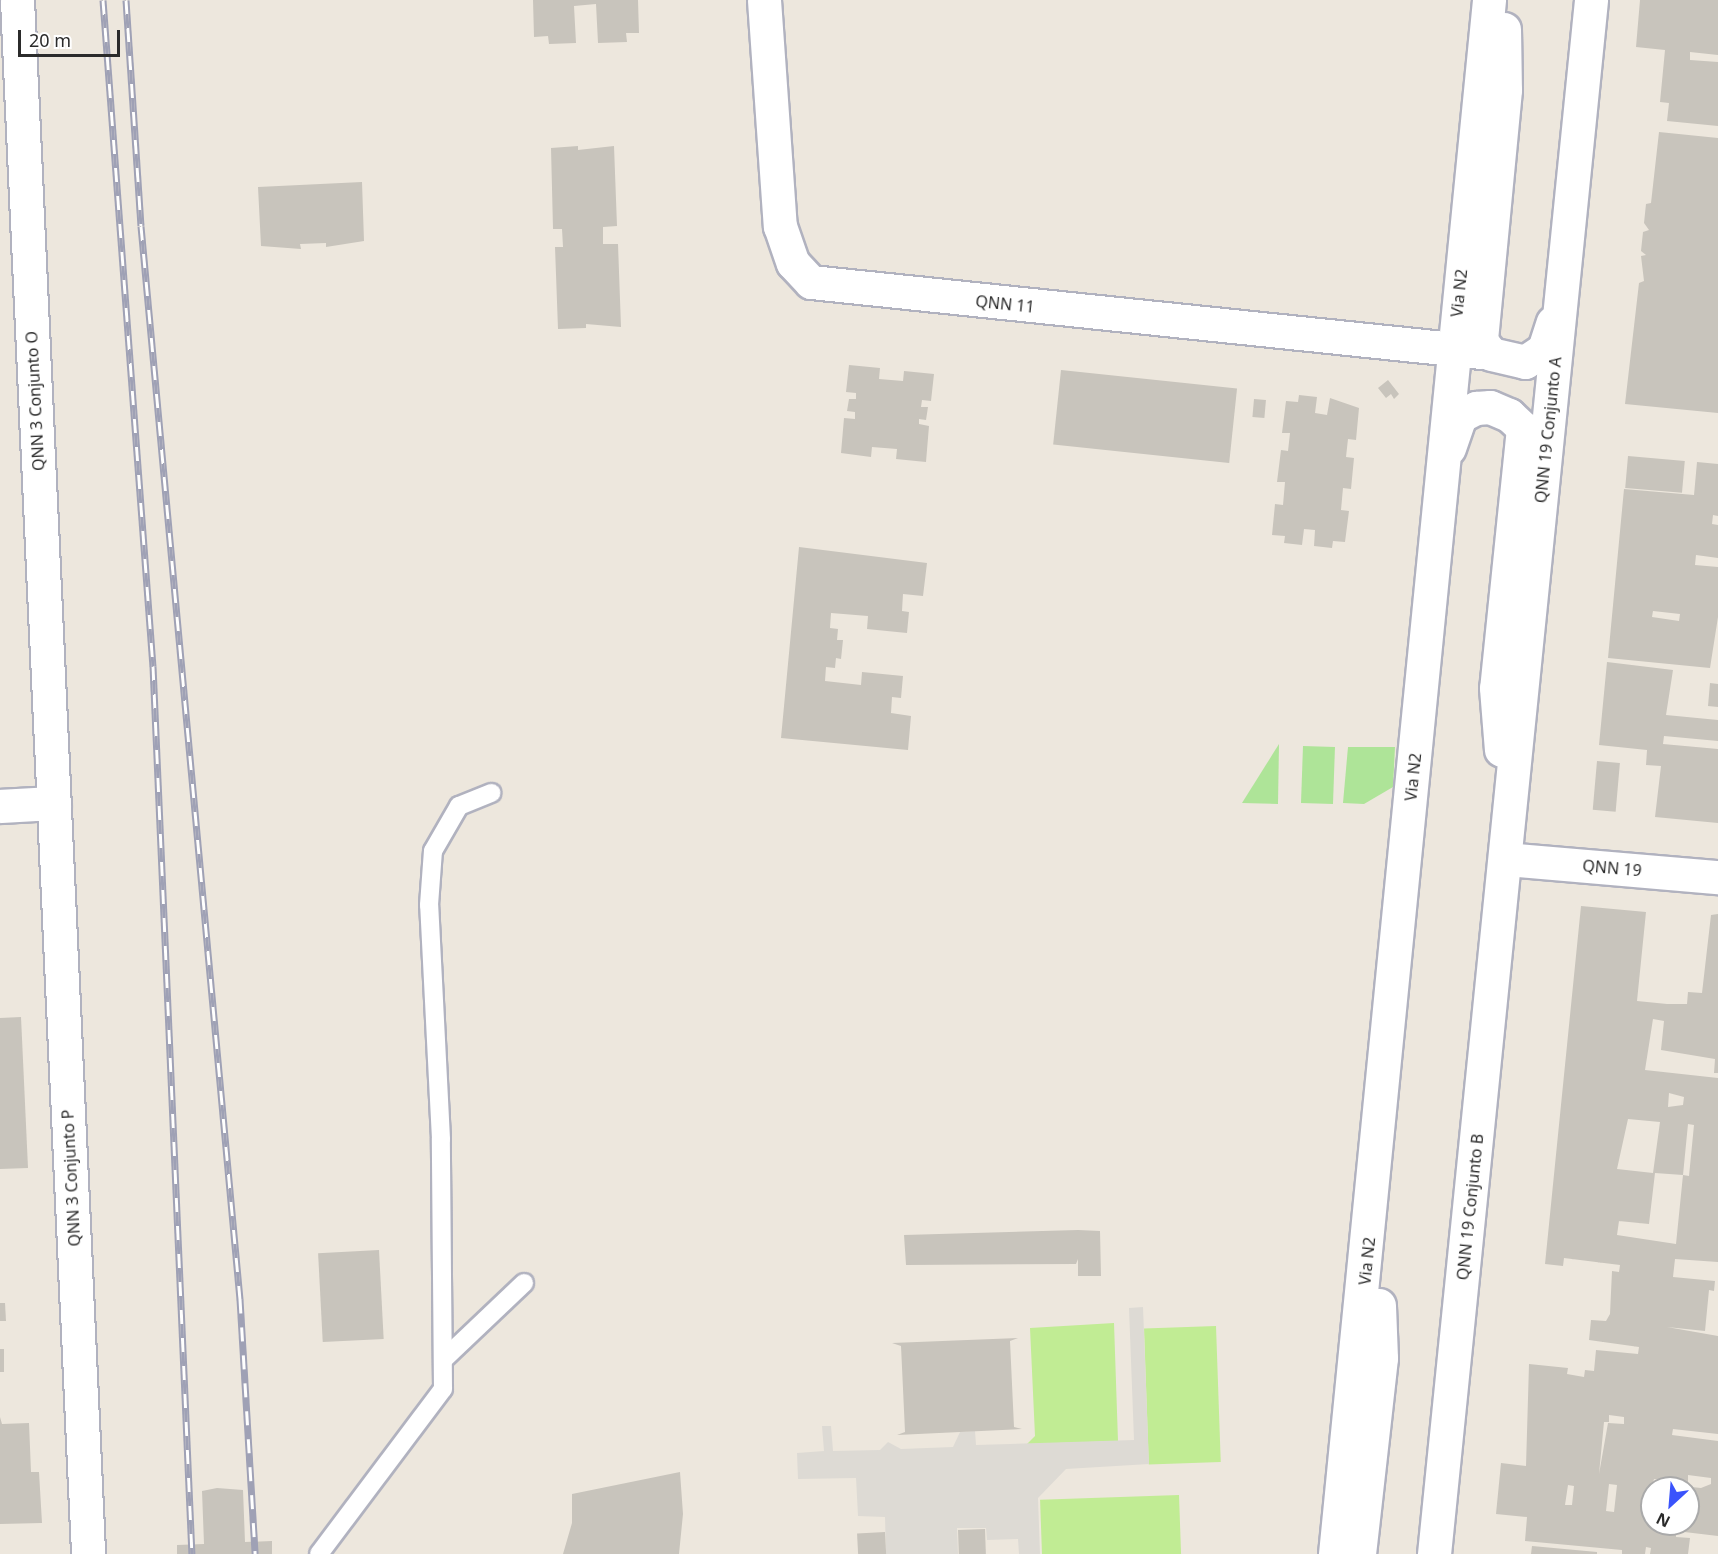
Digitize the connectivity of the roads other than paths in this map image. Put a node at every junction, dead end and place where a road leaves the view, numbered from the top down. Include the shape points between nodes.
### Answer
1 (16, 0) edge
2 (764, 0) edge
3 (1489, 0) edge
4 (1504, 0) edge
5 (1591, 0) edge
6 (1561, 301) junction
7 (1453, 348) junction
8 (1491, 354) junction
9 (1442, 470) junction
10 (492, 793) dead end
11 (54, 802) junction
12 (0, 806) edge
13 (1507, 849) junction
14 (1718, 877) edge
15 (1374, 1189) junction
16 (524, 1283) dead end
17 (445, 1358) junction
18 (88, 1554) edge
19 (319, 1554) edge
20 (1335, 1554) edge
21 (1359, 1554) edge
22 (1434, 1554) edge

1 - 11 main road, QNN 3 Conjunto O
2 - 7 main road, QNN 11 via 780,225 794,263 810,282
3 - 7 main road, Via N2
4 - 8 main road via 1505,90 1481,341
5 - 6 main road, QNN 19 Conjunto A
6 - 8 main road, QNN 11 via 1544,349 1535,357 1507,360
6 - 13 main road, QNN 19 Conjunto A
7 - 8 main road, QNN 11
7 - 9 main road, Via N2
9 - 13 main road via 1460,416 1490,407 1523,428 1496,688
9 - 15 main road, Via N2
10 - 17 lane via 459,806 433,850 429,905 441,1139
11 - 12 main road
11 - 18 main road, QNN 3 Conjunto P
13 - 14 main road, QNN 19
13 - 22 main road, QNN 19 Conjunto B
15 - 20 main road, Via N2
15 - 21 main road via 1381,1358
16 - 17 lane
17 - 19 lane via 443,1389

